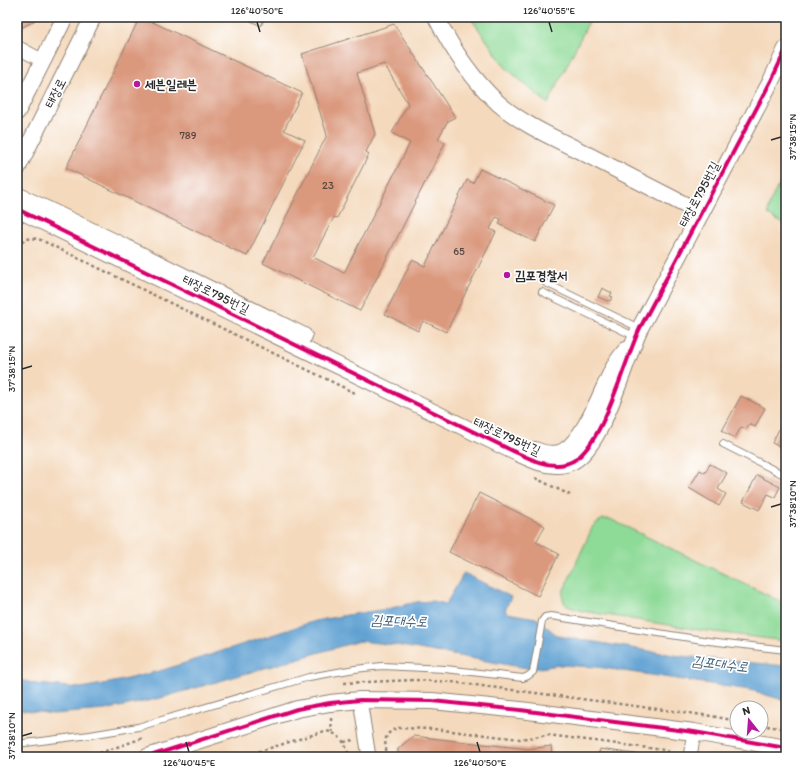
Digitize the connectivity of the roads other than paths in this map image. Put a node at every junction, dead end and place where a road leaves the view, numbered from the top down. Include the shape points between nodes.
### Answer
1 (65, 17) edge
2 (94, 17) edge
3 (436, 17) edge
4 (17, 47) edge
5 (786, 49) edge
6 (43, 60) junction
7 (17, 112) edge
8 (17, 169) edge
9 (17, 195) edge
10 (17, 209) edge
11 (701, 213) junction
12 (546, 283) dead end
13 (542, 292) dead end
14 (638, 333) junction
15 (723, 444) dead end
16 (786, 476) edge
17 (786, 650) edge
18 (360, 700) junction
19 (694, 732) junction
20 (17, 744) edge
21 (786, 748) edge
22 (147, 757) edge
23 (369, 757) edge
24 (690, 757) edge

1 - 6 street, 태장로
2 - 8 street, 태장로
3 - 11 street via 452,48 474,77 510,112 536,129
4 - 6 street
5 - 11 street, 태장로795번길
6 - 7 street, 태장로
9 - 14 street, 태장로795번길 via 542,453 554,455 565,451 584,430 615,365
10 - 14 street, 태장로795번길 via 515,452 547,465 573,462 584,452 596,434
11 - 14 street, 태장로795번길
12 - 14 lane
13 - 14 lane
15 - 16 lane
17 - 20 lane via 709,641 551,616 545,617 542,621 533,672 522,678 438,668 382,666 355,669 302,679 138,727
18 - 19 street via 432,701 474,705
18 - 22 street via 297,709
18 - 23 street
19 - 21 street
19 - 24 street

